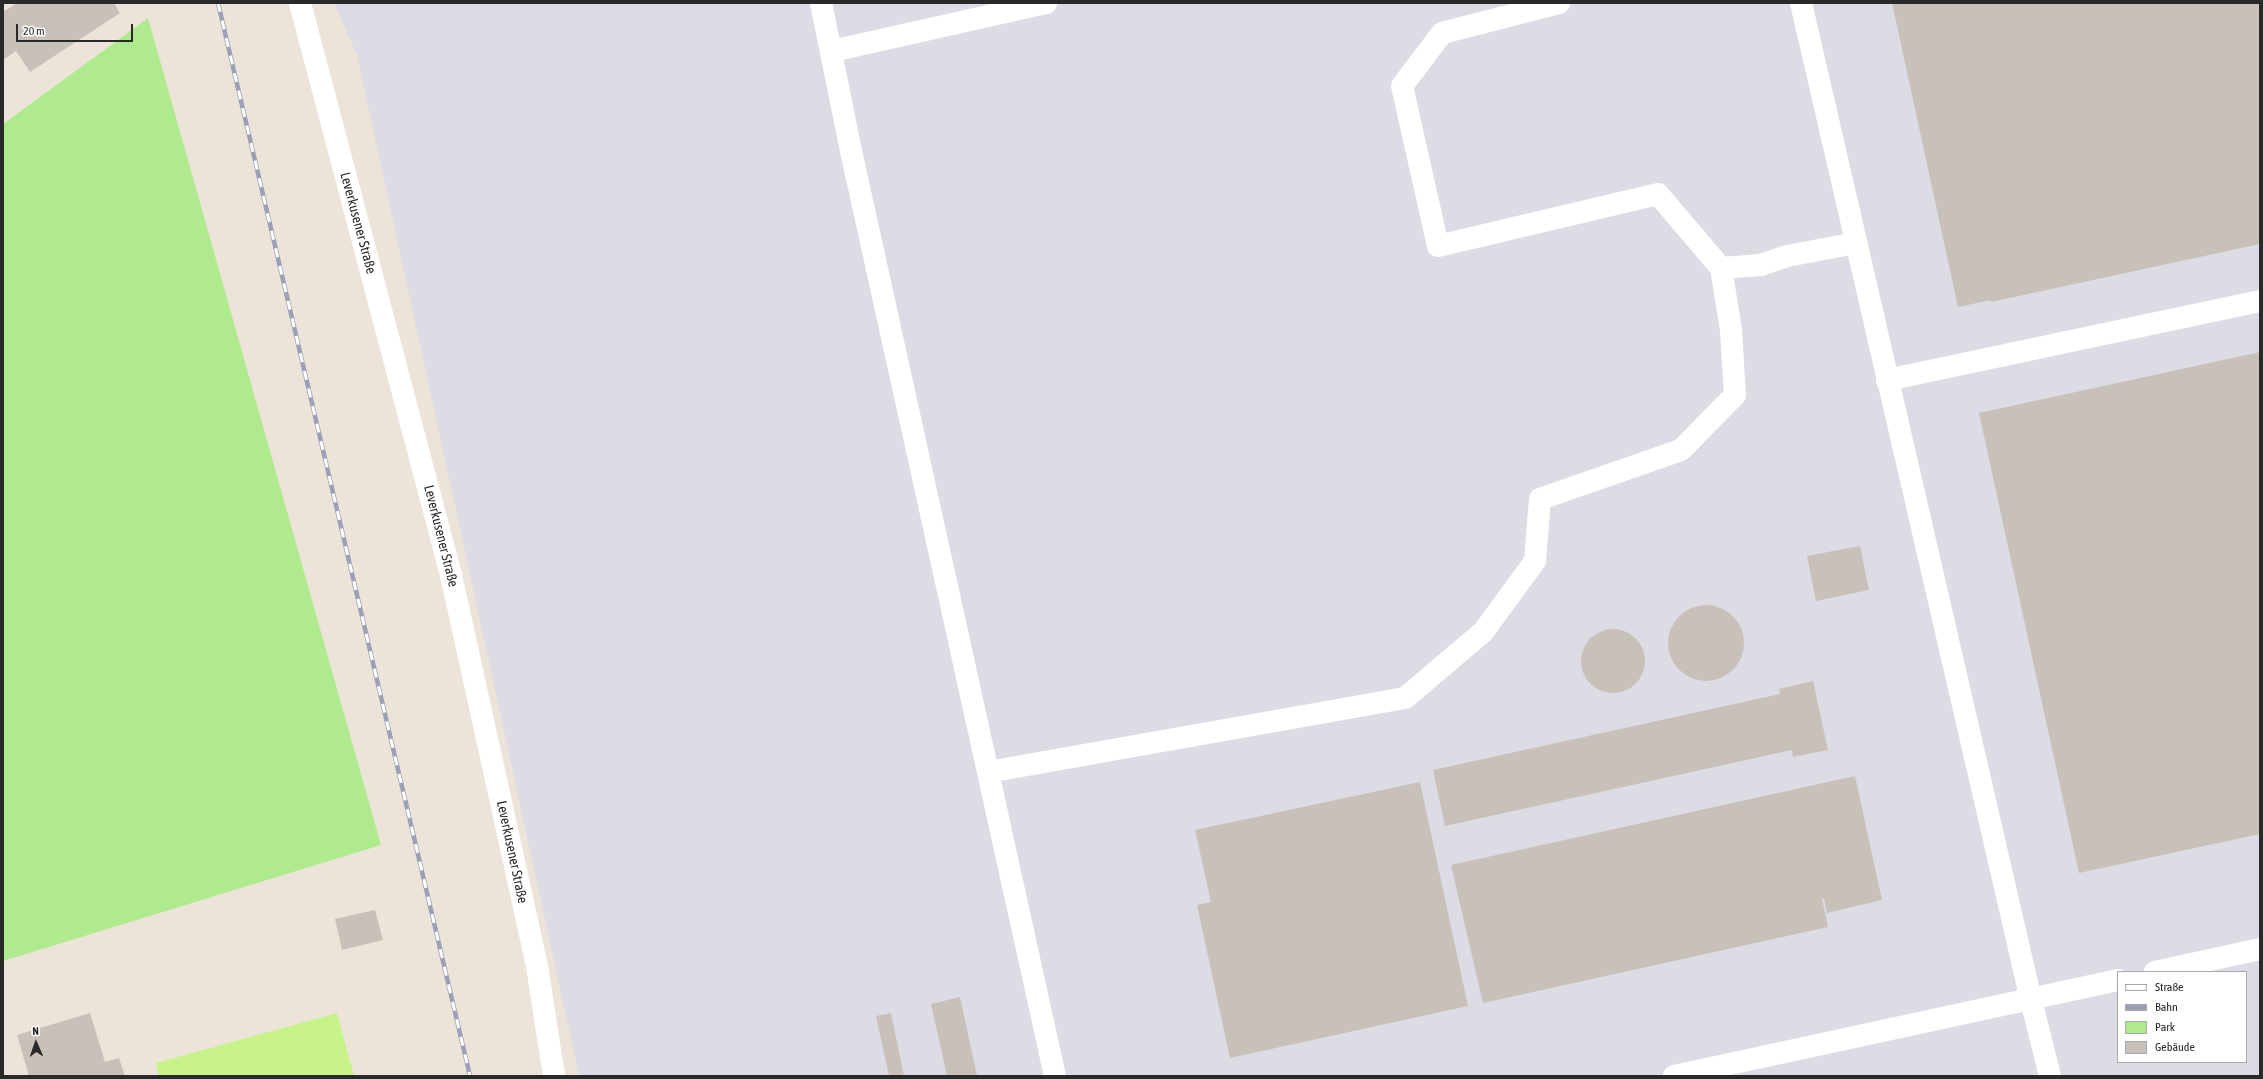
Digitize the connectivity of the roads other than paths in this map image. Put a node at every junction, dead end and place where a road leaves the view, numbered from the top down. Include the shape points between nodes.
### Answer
1 (300, 3) edge
2 (822, 3) edge
3 (1046, 3) edge
4 (1559, 3) edge
5 (1801, 3) edge
6 (832, 51) junction
7 (1856, 243) junction
8 (1721, 268) junction
9 (2260, 301) edge
10 (1887, 380) junction
11 (988, 772) junction
12 (2260, 949) edge
13 (2160, 971) edge
14 (2117, 980) edge
15 (2030, 1000) junction
16 (554, 1076) edge
17 (1055, 1076) edge
18 (1674, 1076) edge
19 (2050, 1076) edge

1 - 16 lane, Leverkusener Straße via 452,575 537,966
2 - 6 lane
3 - 6 lane
4 - 8 lane via 1442,33 1402,86 1438,246 1658,194
5 - 7 lane
6 - 11 lane via 851,151
7 - 8 lane via 1787,256 1761,265
7 - 10 lane
8 - 11 lane via 1731,330 1735,394 1681,450 1540,499 1535,561 1483,632 1405,698
9 - 10 lane
10 - 15 lane
11 - 17 lane
12 - 13 lane
14 - 15 lane
15 - 18 lane
15 - 19 lane

